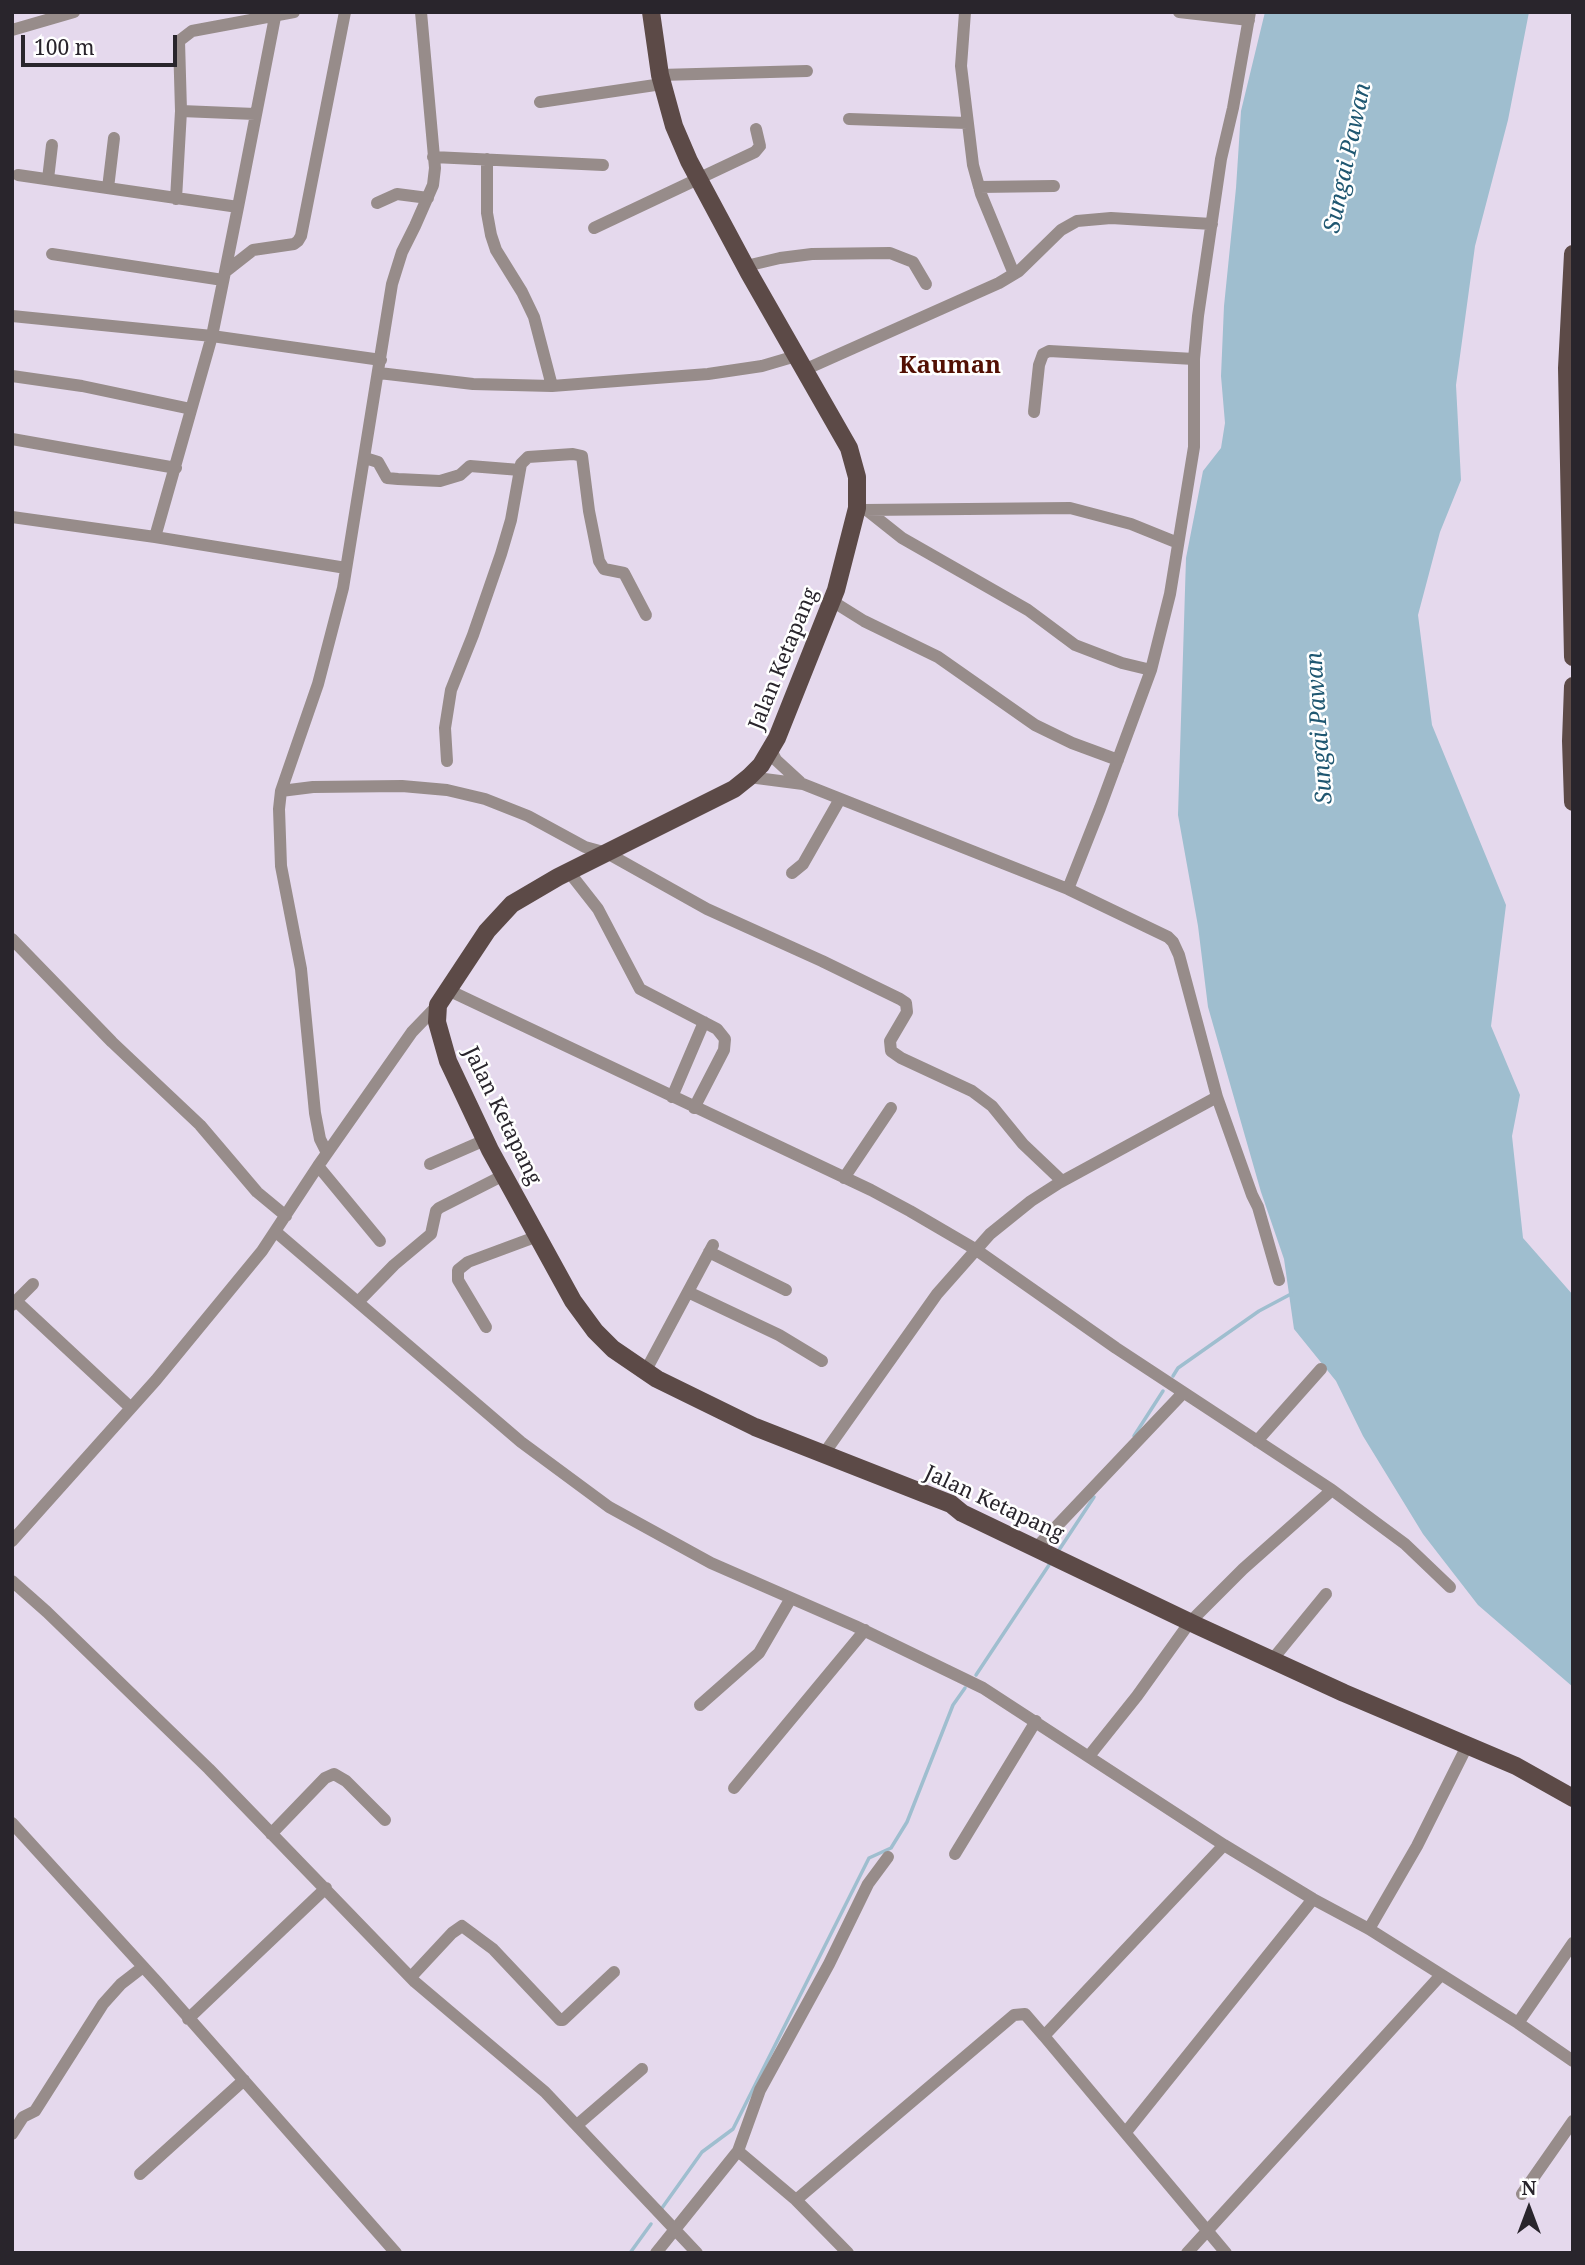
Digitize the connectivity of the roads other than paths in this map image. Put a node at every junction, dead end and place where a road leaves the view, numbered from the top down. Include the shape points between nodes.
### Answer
1 (74, 12) edge
2 (294, 12) edge
3 (345, 12) edge
4 (421, 12) edge
5 (651, 12) edge
6 (965, 12) edge
7 (1179, 12) edge
8 (273, 15) edge
9 (1250, 16) edge
10 (12, 30) edge
11 (807, 71) dead end
12 (661, 80) junction
13 (540, 102) dead end
14 (181, 111) junction
15 (256, 114) junction
16 (849, 119) dead end
17 (967, 123) junction
18 (756, 129) dead end
19 (114, 138) dead end
20 (52, 145) dead end
21 (433, 157) junction
22 (486, 159) junction
23 (603, 165) dead end
24 (18, 175) dead end
25 (698, 177) junction
26 (48, 179) junction
27 (979, 187) junction
28 (1054, 187) dead end
29 (108, 188) junction
30 (428, 198) junction
31 (176, 199) junction
32 (377, 202) dead end
33 (238, 207) junction
34 (1212, 224) junction
35 (594, 228) dead end
36 (52, 254) dead end
37 (1573, 254) edge
38 (746, 266) junction
39 (1014, 274) junction
40 (224, 276) junction
41 (926, 284) dead end
42 (1571, 307) edge
43 (12, 316) edge
44 (212, 336) junction
45 (1571, 340) edge
46 (1194, 359) junction
47 (800, 363) junction
48 (380, 366) junction
49 (12, 376) edge
50 (552, 386) junction
51 (191, 409) junction
52 (1034, 412) dead end
53 (1570, 414) edge
54 (12, 439) edge
55 (365, 458) junction
56 (176, 468) junction
57 (520, 470) junction
58 (1571, 483) edge
59 (862, 510) junction
60 (12, 517) edge
61 (155, 537) junction
62 (1178, 543) junction
63 (346, 568) junction
64 (1572, 577) edge
65 (832, 601) junction
66 (646, 615) dead end
67 (1573, 657) edge
68 (1151, 670) junction
69 (1573, 686) edge
70 (771, 750) junction
71 (1118, 760) junction
72 (447, 761) dead end
73 (749, 778) junction
74 (803, 784) junction
75 (281, 791) junction
76 (1572, 794) edge
77 (840, 799) junction
78 (607, 853) junction
79 (569, 872) junction
80 (792, 873) dead end
81 (1068, 889) junction
82 (12, 939) edge
83 (449, 990) junction
84 (438, 1005) junction
85 (704, 1022) junction
86 (672, 1097) junction
87 (1217, 1097) junction
88 (694, 1108) junction
89 (891, 1108) dead end
90 (485, 1140) junction
91 (327, 1153) junction
92 (430, 1164) dead end
93 (318, 1166) junction
94 (504, 1175) junction
95 (844, 1178) junction
96 (1062, 1181) junction
97 (286, 1216) junction
98 (276, 1232) junction
99 (538, 1236) junction
100 (380, 1241) dead end
101 (975, 1249) junction
102 (1279, 1280) dead end
103 (33, 1284) dead end
104 (786, 1290) dead end
105 (688, 1292) junction
106 (358, 1302) junction
107 (14, 1303) edge
108 (486, 1327) dead end
109 (822, 1361) dead end
110 (1321, 1369) dead end
111 (645, 1372) junction
112 (1183, 1393) junction
113 (131, 1408) junction
114 (1257, 1441) junction
115 (823, 1455) junction
116 (1332, 1490) junction
117 (12, 1541) edge
118 (1036, 1548) junction
119 (12, 1581) edge
120 (1450, 1587) dead end
121 (1326, 1594) dead end
122 (791, 1598) junction
123 (1190, 1622) junction
124 (865, 1630) junction
125 (1272, 1660) junction
126 (700, 1705) dead end
127 (1036, 1721) junction
128 (1467, 1746) junction
129 (1089, 1756) junction
130 (734, 1788) dead end
131 (1573, 1798) edge
132 (385, 1820) dead end
133 (12, 1823) edge
134 (271, 1834) junction
135 (1224, 1845) junction
136 (955, 1854) dead end
137 (888, 1857) dead end
138 (326, 1888) junction
139 (1313, 1899) junction
140 (1369, 1929) junction
141 (1573, 1943) edge
142 (143, 1967) junction
143 (614, 1972) dead end
144 (1441, 1975) junction
145 (411, 1977) junction
146 (188, 2019) junction
147 (1518, 2023) junction
148 (1044, 2036) junction
149 (1573, 2061) edge
150 (642, 2069) dead end
151 (244, 2080) junction
152 (1573, 2121) edge
153 (577, 2125) junction
154 (1126, 2132) junction
155 (12, 2134) edge
156 (738, 2151) junction
157 (141, 2174) dead end
158 (1522, 2194) dead end
159 (796, 2200) junction
160 (672, 2226) junction
161 (1206, 2229) junction
162 (396, 2253) edge
163 (656, 2253) edge
164 (697, 2253) edge
165 (848, 2253) edge
166 (1186, 2253) edge
167 (1226, 2253) edge

1 - 10 street
2 - 8 street
3 - 40 street via 301,236 293,244 253,250
4 - 21 street
5 - 12 main road, Jalan Ketapang
6 - 17 street via 961,66
7 - 9 street
8 - 14 street via 182,36 177,46
8 - 15 street
9 - 34 street
11 - 12 street
12 - 13 street
12 - 25 main road, Jalan Ketapang via 674,126
14 - 15 street
14 - 31 street
15 - 33 street
16 - 17 street
17 - 27 street
18 - 25 street via 757,150
19 - 29 street
20 - 26 street
21 - 22 street
21 - 30 street
22 - 23 street
22 - 50 street via 491,235 534,317
24 - 26 street
25 - 35 street
25 - 38 main road, Jalan Ketapang
26 - 29 street
27 - 28 street
27 - 39 street
29 - 31 street
30 - 32 street via 397,194
30 - 48 street via 392,284
31 - 33 street
33 - 40 street
34 - 39 street via 1111,218 1077,221
34 - 46 street
36 - 40 street
37 - 42 main road
38 - 41 street via 812,254 890,253 913,262
38 - 47 main road, Jalan Ketapang
39 - 47 street via 962,300
40 - 44 street
42 - 45 main road
43 - 44 street
44 - 48 street
44 - 51 street
45 - 53 main road
46 - 52 street via 1048,351 1039,365
46 - 62 street via 1194,447
47 - 50 street
47 - 59 main road, Jalan Ketapang via 849,448
48 - 50 street via 473,384
48 - 55 street
49 - 51 street
51 - 56 street
53 - 58 main road
54 - 56 street
55 - 57 street via 378,461 387,478 398,479 440,481 460,475 470,466
55 - 63 street
56 - 61 street
57 - 66 street via 532,456 582,456 599,561 604,569 625,574
57 - 72 street via 501,554 451,690 445,728
58 - 64 main road
59 - 62 street via 1070,509 1131,524
59 - 65 main road, Jalan Ketapang
59 - 68 street via 1017,604 1074,645
60 - 61 street
61 - 63 street
62 - 68 street
63 - 75 street via 318,684
64 - 67 main road
65 - 70 main road, Jalan Ketapang
65 - 71 street via 938,657 1035,725
68 - 71 street
69 - 76 main road
70 - 73 main road, Jalan Ketapang
70 - 74 street
71 - 81 street
73 - 74 street
73 - 78 main road, Jalan Ketapang
74 - 77 street
75 - 78 street via 378,786 447,790 496,803
75 - 91 street via 282,875 302,969 317,1128
77 - 80 street via 803,864
77 - 81 street
78 - 79 main road, Jalan Ketapang
78 - 96 street via 707,909 900,999 907,1012 890,1041 891,1051 972,1091 992,1106
79 - 83 main road, Jalan Ketapang via 525,895 498,917
79 - 85 street via 598,909 640,989
81 - 87 street via 1161,932 1173,942
82 - 97 street via 200,1125 257,1192
83 - 84 main road, Jalan Ketapang
83 - 86 street
84 - 90 main road, Jalan Ketapang via 437,1022 448,1061
84 - 91 street via 412,1032
85 - 86 street
85 - 88 street via 722,1035 725,1045
86 - 88 street
87 - 96 street
87 - 102 street
88 - 95 street
89 - 95 street
90 - 92 street
90 - 94 main road, Jalan Ketapang
91 - 93 street
93 - 97 street
93 - 100 street
94 - 99 main road, Jalan Ketapang
94 - 106 street via 439,1208 431,1234
95 - 101 street
96 - 101 street via 1009,1217
97 - 98 street
98 - 106 street
98 - 113 street
99 - 108 street via 458,1270 458,1280
99 - 111 main road, Jalan Ketapang via 595,1331
101 - 112 street
101 - 115 street via 937,1294
103 - 107 street
104 - 105 street via 711,1248
105 - 109 street
105 - 111 street
106 - 122 street via 521,1442 584,1489 669,1542
107 - 113 street
110 - 114 street
111 - 115 main road, Jalan Ketapang
112 - 114 street
112 - 118 street
113 - 117 street
114 - 116 street
115 - 118 main road, Jalan Ketapang via 956,1508
116 - 120 street via 1405,1544
116 - 123 street
118 - 123 main road, Jalan Ketapang
119 - 134 street via 143,1704
121 - 125 street
122 - 124 street
122 - 126 street via 759,1653
123 - 125 main road, Jalan Ketapang
123 - 129 street
124 - 127 street via 983,1688
124 - 130 street
125 - 128 main road, Jalan Ketapang
127 - 129 street
127 - 136 street
128 - 131 main road, Jalan Ketapang via 1516,1766
128 - 140 street
129 - 135 street
132 - 134 street via 334,1774
133 - 142 street
134 - 138 street
135 - 139 street
135 - 148 street
137 - 156 street via 868,1884 760,2090
138 - 145 street
138 - 146 street
139 - 140 street
139 - 154 street
140 - 144 street
141 - 147 street
142 - 146 street
142 - 155 street via 103,2004 35,2110
143 - 145 street via 560,2020 493,1950 462,1926
144 - 147 street
144 - 161 street
145 - 153 street via 533,2080
146 - 151 street
147 - 149 street
148 - 154 street
148 - 159 street via 1025,2014 1014,2015
150 - 153 street
151 - 157 street
151 - 162 street
152 - 158 street
153 - 160 street
154 - 161 street
156 - 159 street
156 - 160 street
159 - 165 street
160 - 163 street
160 - 164 street
161 - 166 street
161 - 167 street

